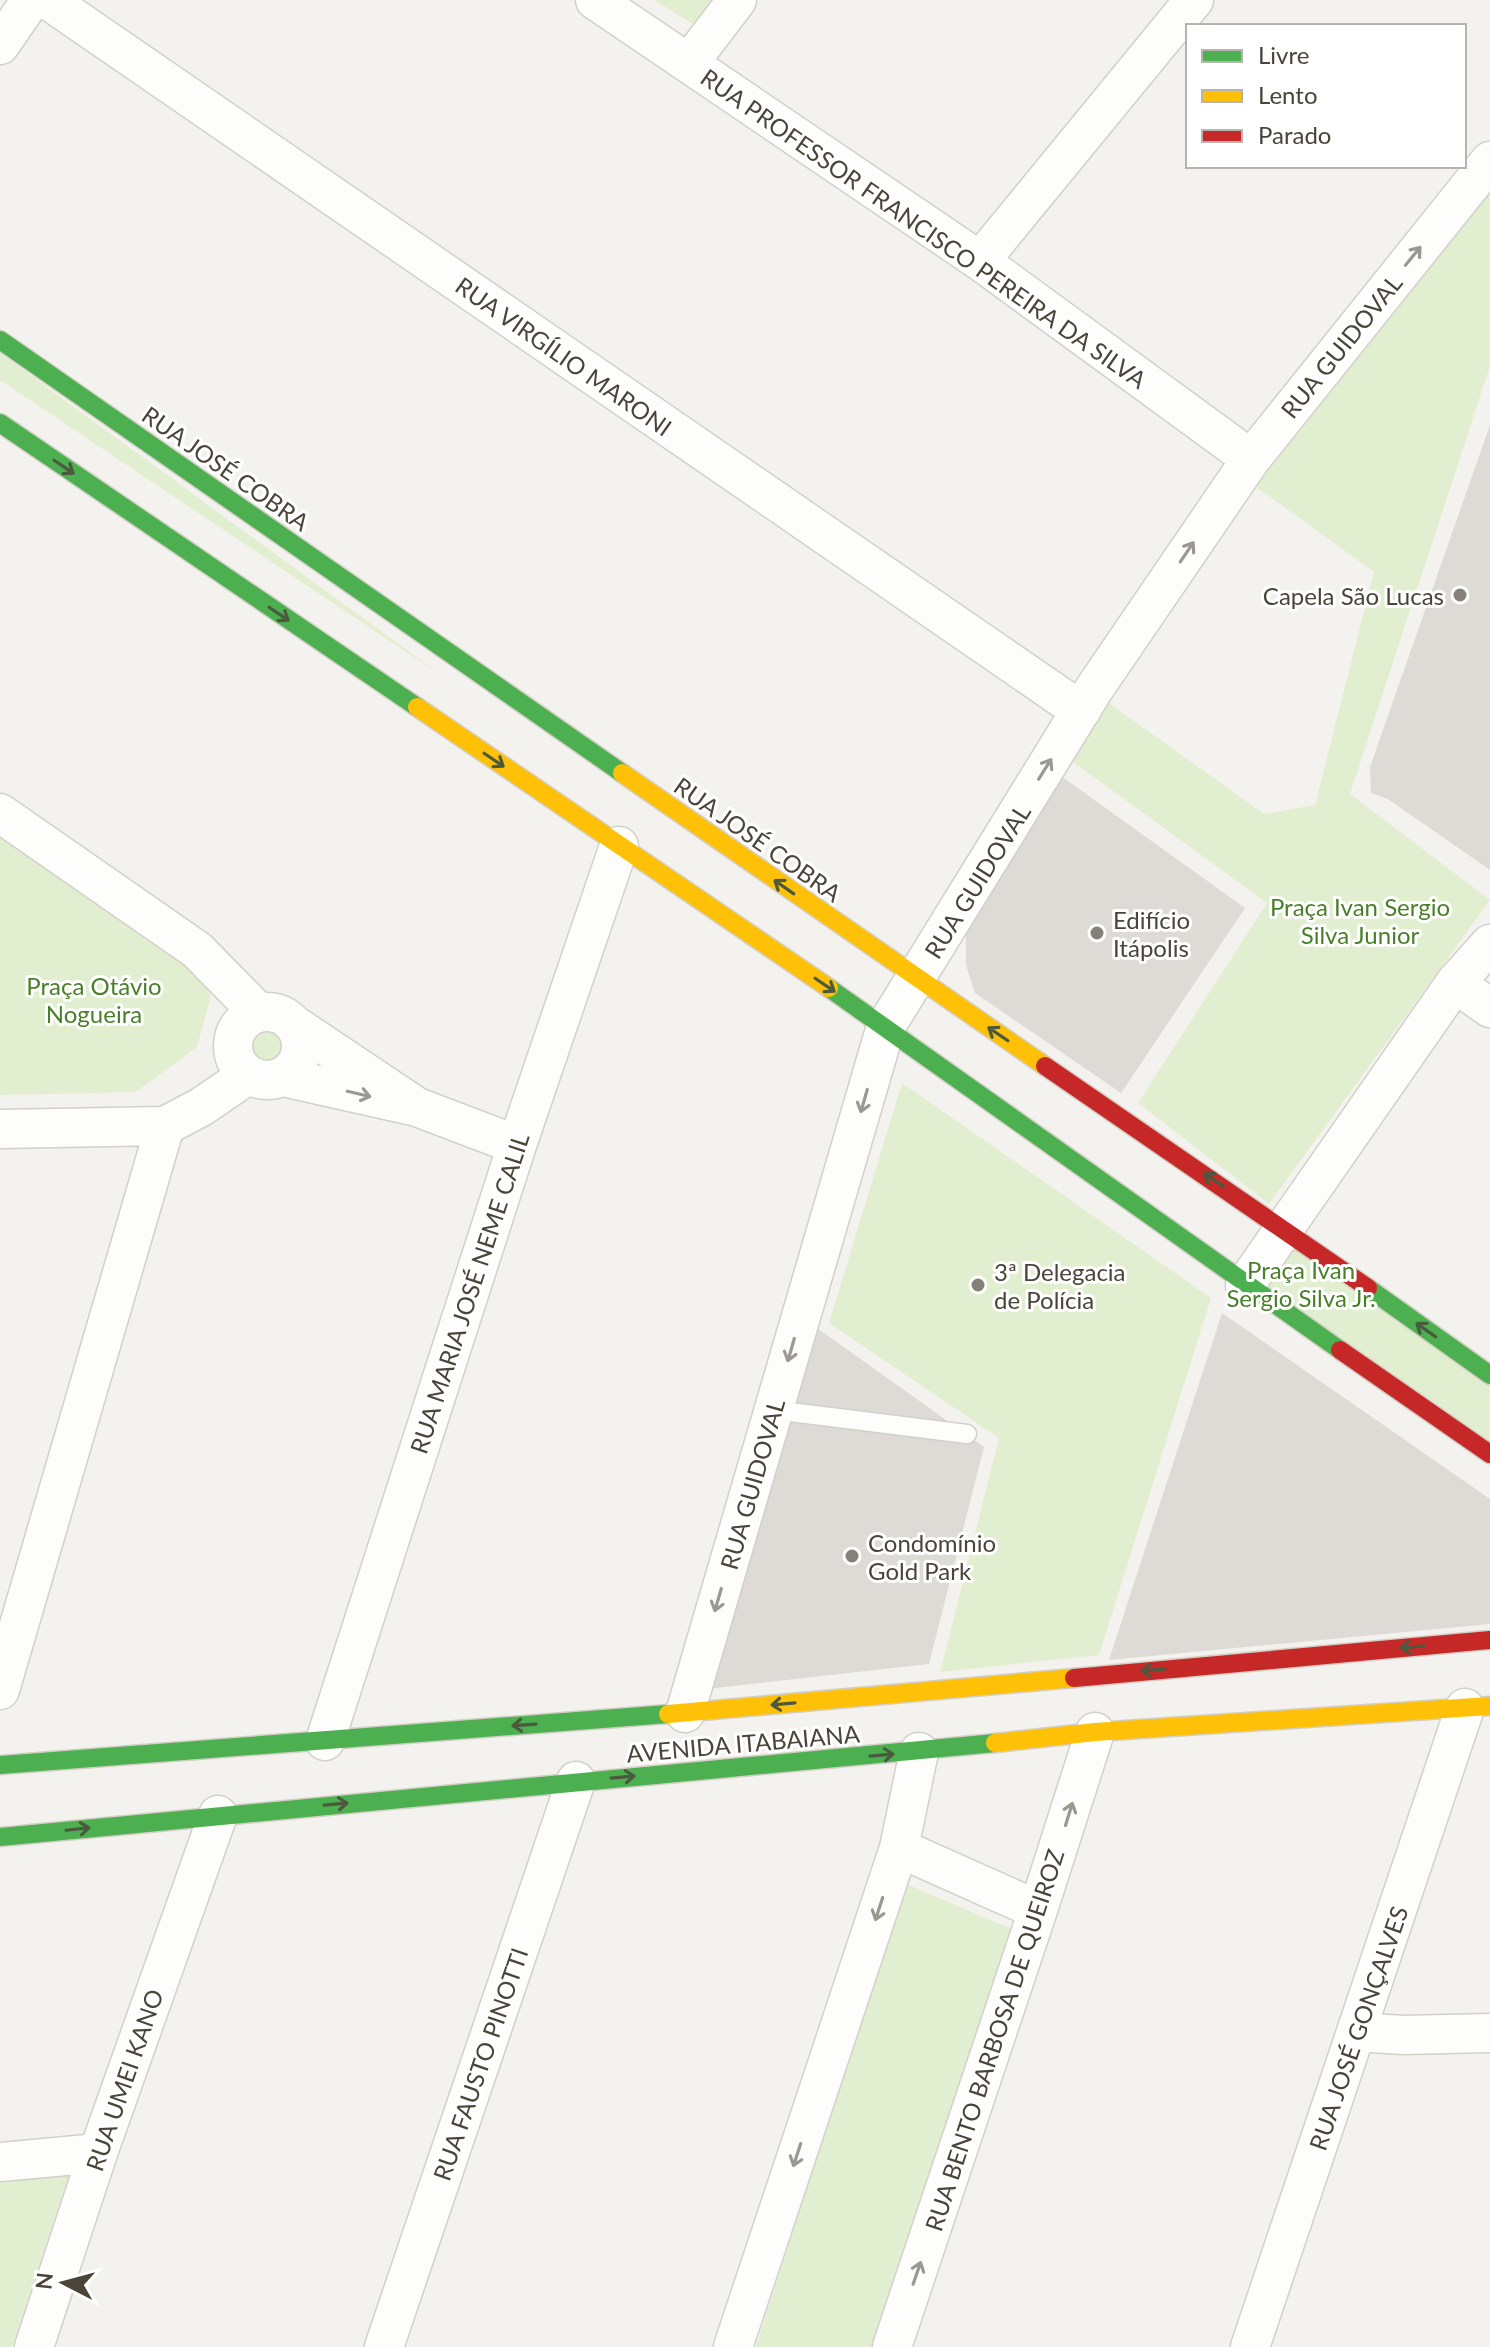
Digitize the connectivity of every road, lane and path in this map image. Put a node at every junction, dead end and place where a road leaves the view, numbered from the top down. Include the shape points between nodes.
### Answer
1 (31, 0) edge
2 (48, 0) edge
3 (595, 0) edge
4 (737, 0) edge
5 (1194, 0) edge
6 (0, 45) edge
7 (689, 63) junction
8 (1490, 161) edge
9 (980, 261) junction
10 (0, 340) edge
11 (0, 423) edge
12 (1251, 459) junction
13 (1081, 711) junction
14 (0, 813) edge
15 (619, 846) junction
16 (1490, 944) edge
17 (917, 979) junction
18 (1455, 983) junction
19 (1490, 1008) edge
20 (258, 1012) junction
21 (296, 1026) junction
22 (886, 1026) junction
23 (265, 1076) junction
24 (417, 1107) junction
25 (165, 1126) junction
26 (0, 1129) edge
27 (517, 1145) junction
28 (1284, 1228) junction
29 (1245, 1285) junction
30 (1490, 1375) edge
31 (774, 1410) junction
32 (967, 1434) dead end
33 (1490, 1454) edge
34 (1490, 1640) edge
35 (0, 1690) edge
36 (1478, 1707) edge
37 (685, 1713) junction
38 (1095, 1732) junction
39 (325, 1741) junction
40 (919, 1752) junction
41 (0, 1765) edge
42 (576, 1781) junction
43 (218, 1815) junction
44 (0, 1837) edge
45 (899, 1848) junction
46 (1038, 1910) junction
47 (1357, 2032) junction
48 (1490, 2033) edge
49 (98, 2153) junction
50 (0, 2162) edge
51 (34, 2347) edge
52 (384, 2347) edge
53 (733, 2347) edge
54 (892, 2347) edge
55 (1250, 2347) edge

1 - 6 street
2 - 13 street, RUA VIRGÍLIO MARONI
3 - 7 street, RUA PROFESSOR FRANCISCO PEREIRA DA SILVA
4 - 7 street
5 - 9 street
7 - 9 street, RUA PROFESSOR FRANCISCO PEREIRA DA SILVA
12 -> 8 street, RUA GUIDOVAL
9 - 12 street, RUA PROFESSOR FRANCISCO PEREIRA DA SILVA
17 -> 10 street, RUA JOSÉ COBRA
11 -> 15 street
13 -> 12 street, RUA GUIDOVAL
17 -> 13 street, RUA GUIDOVAL
14 - 20 street via 197,950
15 -> 22 street
15 - 27 street, RUA MARIA JOSÉ NEME CALIL
16 - 18 street
17 - 22 street, RUA GUIDOVAL
28 -> 17 street, RUA JOSÉ COBRA
18 - 19 street
18 - 28 street
20 - 21 street via 279,1013
20 - 23 street via 240,1025 233,1046 235,1057
21 - 23 street via 301,1037 299,1061
21 - 24 street
22 - 29 street
22 -> 31 street, RUA GUIDOVAL
23 -> 24 street
23 - 25 street
24 - 27 street
25 - 26 street
25 - 35 street
27 - 39 street, RUA MARIA JOSÉ NEME CALIL
28 - 29 street
30 -> 28 street, RUA JOSÉ COBRA
29 - 33 street
31 - 32 lane
31 -> 37 street, RUA GUIDOVAL
34 -> 37 street, AVENIDA ITABAIANA
36 - 38 street, AVENIDA ITABAIANA
36 - 47 street, RUA JOSÉ GONÇALVES
37 -> 39 street, AVENIDA ITABAIANA
38 - 40 street, AVENIDA ITABAIANA
46 -> 38 street, RUA BENTO BARBOSA DE QUEIROZ
39 - 41 street, AVENIDA ITABAIANA
42 -> 40 street, AVENIDA ITABAIANA
40 - 45 street
43 -> 42 street, AVENIDA ITABAIANA
42 - 52 street, RUA FAUSTO PINOTTI
44 -> 43 street, AVENIDA ITABAIANA
43 - 49 street, RUA UMEI KANO
45 - 46 street
45 -> 53 street
54 -> 46 street, RUA BENTO BARBOSA DE QUEIROZ
47 - 48 street
47 - 55 street, RUA JOSÉ GONÇALVES
49 - 50 street
49 - 51 street, RUA UMEI KANO

